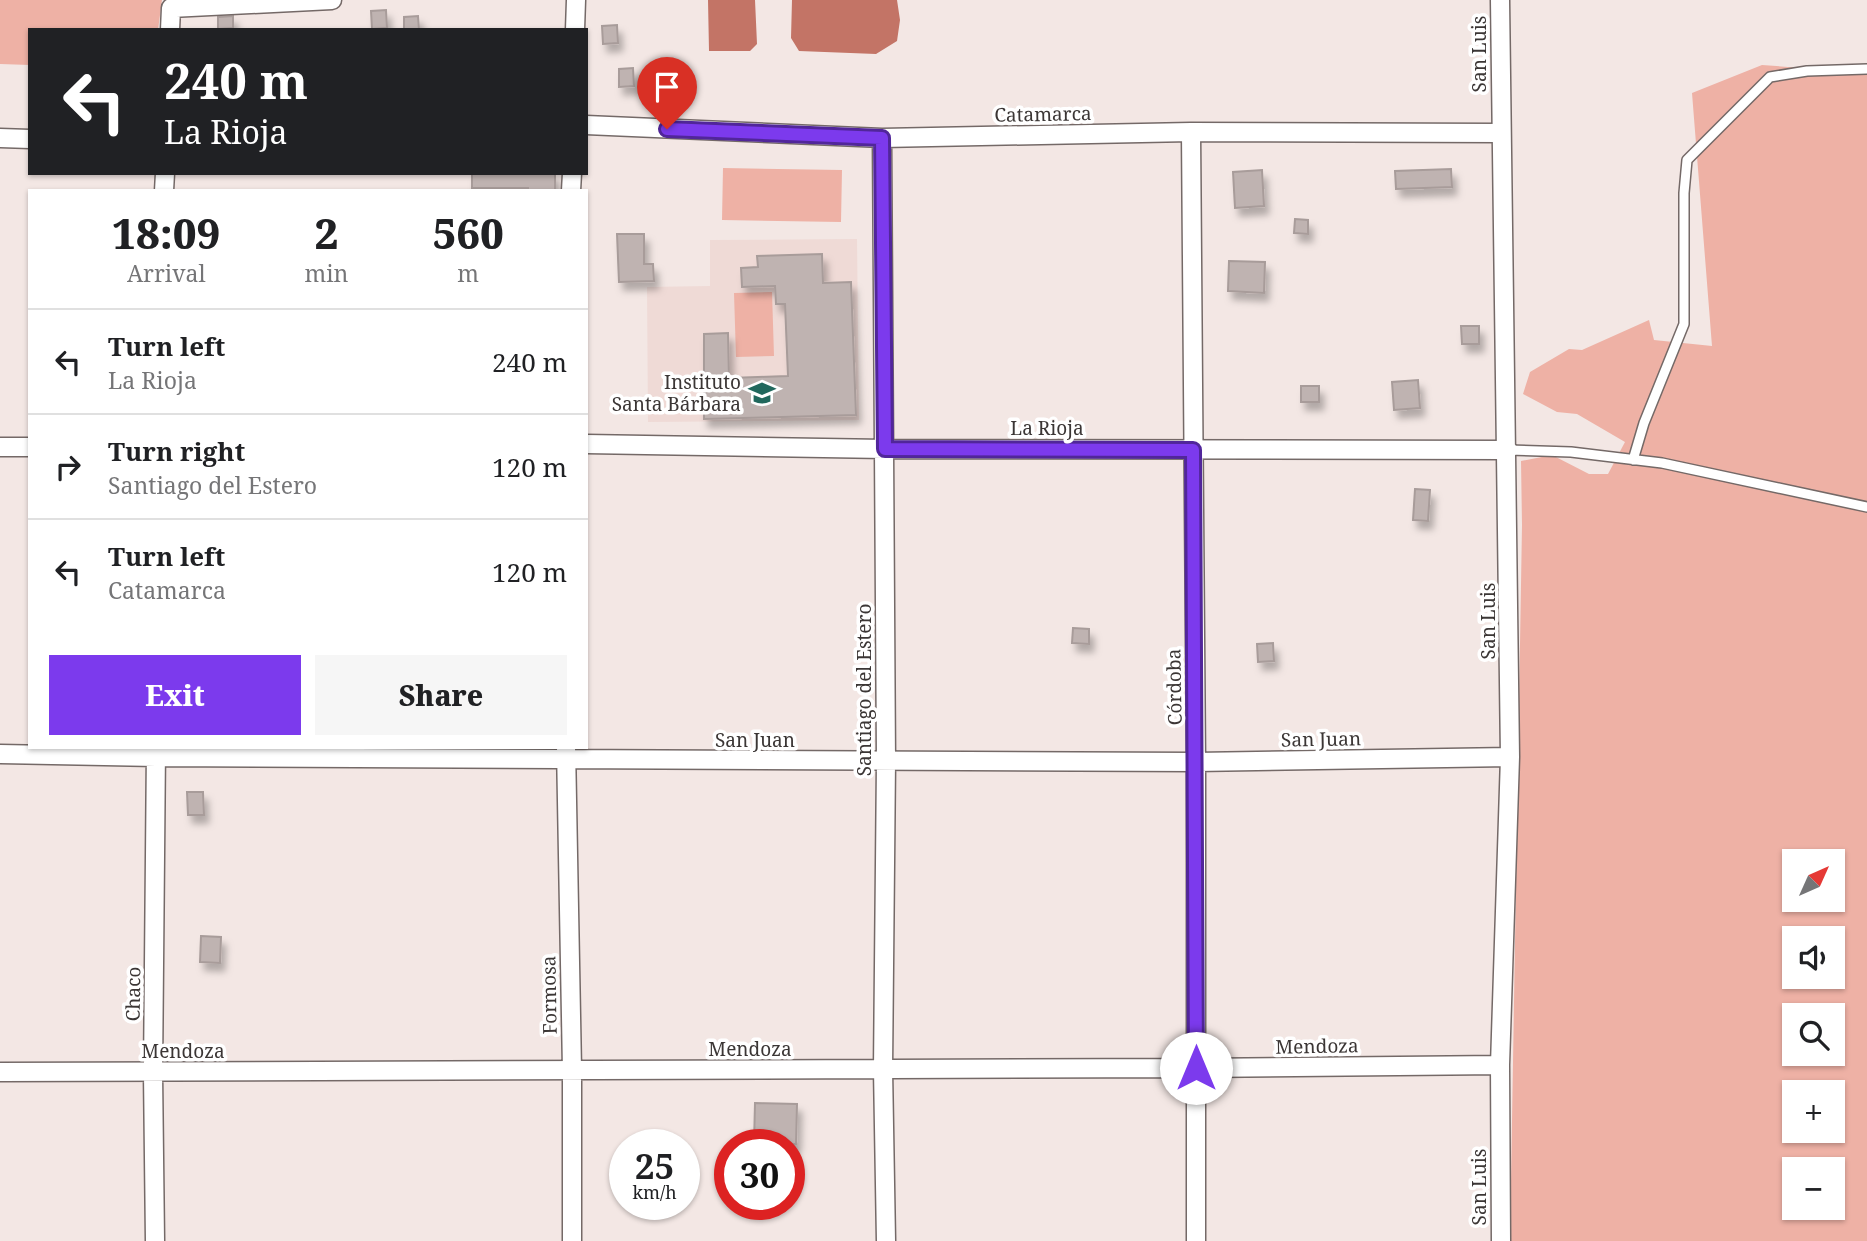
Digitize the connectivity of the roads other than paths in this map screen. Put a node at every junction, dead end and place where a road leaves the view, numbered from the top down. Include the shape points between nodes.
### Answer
1 (332, 0) edge
2 (576, 0) edge
3 (1500, 0) edge
4 (171, 4) edge
5 (170, 28) edge
6 (575, 28) edge
7 (1867, 69) edge
8 (588, 125) edge
9 (1191, 132) junction
10 (1501, 133) junction
11 (0, 138) edge
12 (28, 138) edge
13 (882, 138) junction
14 (588, 444) edge
15 (0, 447) edge
16 (28, 447) edge
17 (885, 449) junction
18 (1193, 450) junction
19 (1508, 450) junction
20 (1633, 460) junction
21 (1867, 507) edge
22 (156, 752) edge
23 (566, 753) edge
24 (0, 754) edge
25 (1510, 757) junction
26 (886, 761) junction
27 (1196, 762) junction
28 (1500, 1065) junction
29 (1196, 1068) junction
30 (883, 1069) junction
31 (572, 1070) junction
32 (0, 1072) edge
33 (153, 1073) junction
34 (155, 1241) edge
35 (572, 1241) edge
36 (886, 1241) edge
37 (1196, 1241) edge
38 (1500, 1241) edge

1 - 4 street
2 - 6 street
3 - 10 street, San Luis
4 - 5 street
7 - 20 lane via 1770,77 1687,160 1684,324
8 - 13 street, Catamarca
9 - 10 street, Catamarca
9 - 13 street, Catamarca
9 - 18 street, Córdoba
10 - 19 street, San Luis
11 - 12 street
13 - 17 street, Santiago del Estero
14 - 17 street, La Rioja
15 - 16 street
17 - 18 street, La Rioja
17 - 26 street, Santiago del Estero
18 - 19 street, La Rioja
18 - 27 street, Córdoba
19 - 20 lane
19 - 25 street, San Luis
20 - 21 lane
22 - 23 street, San Juan
22 - 24 street, San Juan
22 - 33 street, Chaco
23 - 26 street, San Juan
23 - 31 street, Formosa
25 - 27 street, San Juan
25 - 28 street, San Luis
26 - 27 street, San Juan
26 - 30 street, Santiago del Estero
27 - 29 street, Córdoba
28 - 29 street, Mendoza
28 - 38 street, San Luis
29 - 30 street, Mendoza
29 - 37 street, Córdoba
30 - 31 street, Mendoza
30 - 36 street, Santiago del Estero
31 - 33 street, Mendoza
31 - 35 street, Formosa
32 - 33 street, Mendoza
33 - 34 street, Chaco

